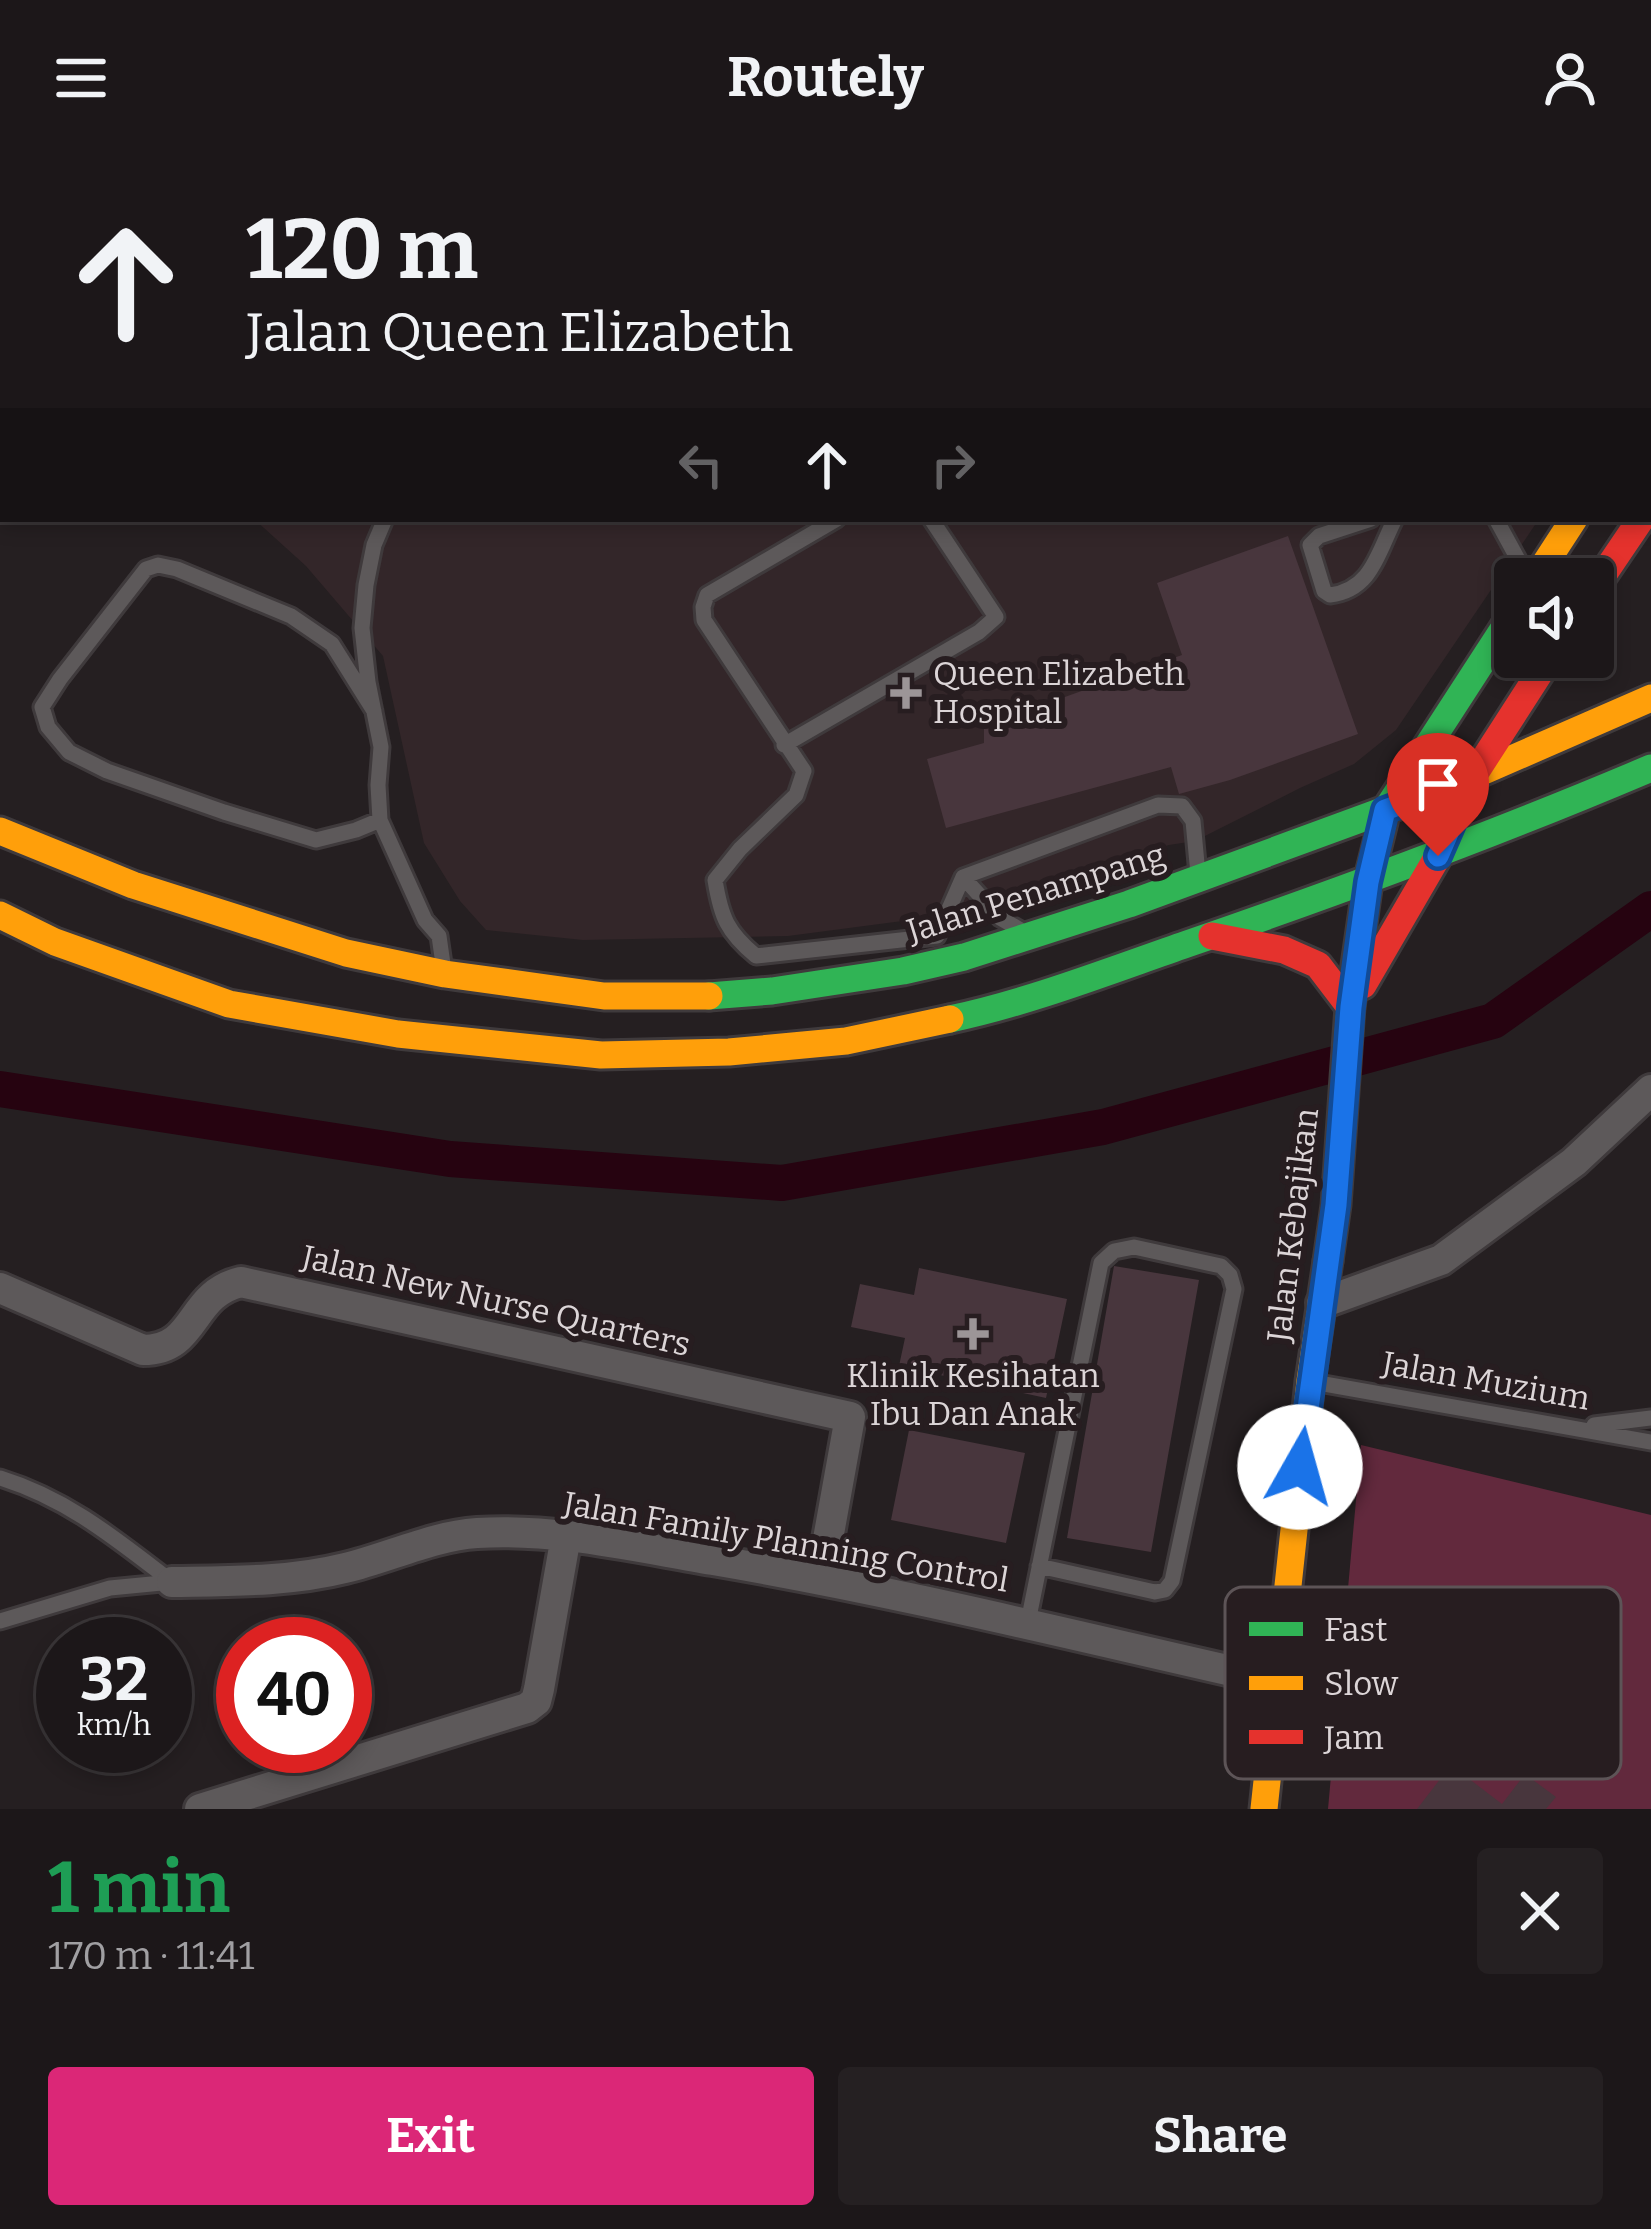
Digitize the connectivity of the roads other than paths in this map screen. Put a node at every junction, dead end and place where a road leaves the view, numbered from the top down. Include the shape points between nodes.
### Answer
1 (385, 522) edge
2 (832, 522) edge
3 (933, 522) edge
4 (1362, 522) edge
5 (1394, 522) edge
6 (1498, 522) edge
7 (1634, 522) edge
8 (1584, 544) edge
9 (1519, 558) edge
10 (1494, 643) edge
11 (1536, 678) edge
12 (1651, 698) edge
13 (374, 711) junction
14 (784, 745) junction
15 (1651, 767) edge
16 (1472, 778) junction
17 (1385, 810) junction
18 (380, 820) junction
19 (0, 832) edge
20 (1438, 856) junction
21 (963, 877) junction
22 (1199, 880) junction
23 (1368, 882) junction
24 (0, 915) edge
25 (1032, 936) junction
26 (1211, 936) junction
27 (445, 974) junction
28 (604, 997) junction
29 (1351, 1007) junction
30 (601, 1055) junction
31 (1651, 1090) edge
32 (0, 1288) edge
33 (1322, 1303) junction
34 (1310, 1381) junction
35 (1651, 1418) edge
36 (1579, 1427) junction
37 (1651, 1442) edge
38 (0, 1478) edge
39 (566, 1536) junction
40 (1040, 1566) junction
41 (821, 1578) junction
42 (172, 1582) junction
43 (1287, 1587) edge
44 (0, 1621) edge
45 (1028, 1622) junction
46 (1225, 1669) edge
47 (1267, 1779) edge
48 (200, 1809) edge
49 (1264, 1809) edge

1 - 13 lane via 362,628
2 - 14 lane via 707,596 703,607
3 - 14 lane via 996,617
4 - 5 lane via 1310,545 1330,595 1365,580
6 - 9 lane
7 - 8 main road
10 - 17 main road, Jalan Kebajikan
11 - 16 main road, Jalan Kebajikan
12 - 16 main road, Jalan Penampang
13 - 18 lane
13 - 18 lane via 332,644 291,616 158,565 146,569 43,707 68,752 224,812 316,840
14 - 21 lane via 804,770 796,796 715,880 734,937 756,956 937,936
15 - 20 main road
16 - 17 main road, Jalan Penampang
16 - 20 main road, Jalan Kebajikan
17 - 22 main road, Jalan Penampang
17 - 23 main road, Jalan Kebajikan
18 - 27 lane via 439,936
19 - 27 main road, Jalan Penampang via 154,892 346,953
20 - 23 main road
20 - 29 main road, Jalan Kebajikan
21 - 22 lane via 1158,805 1182,806 1192,821
21 - 25 lane via 1000,918
22 - 25 main road, Jalan Penampang
23 - 26 main road
23 - 29 main road, Jalan Kebajikan
24 - 30 main road via 229,1004 398,1034
25 - 28 main road, Jalan Penampang via 903,971 772,991
26 - 29 main road via 1318,965
26 - 30 main road via 961,1017 846,1041
27 - 28 main road, Jalan Penampang
28 - 30 main road via 618,1029 616,1045
29 - 33 main road, Jalan Kebajikan
31 - 33 street via 1574,1162 1441,1260
32 - 41 street, Jalan New Nurse Quarters via 158,1350 184,1333 211,1295 242,1282 850,1417
33 - 34 main road, Jalan Kebajikan
34 - 36 lane, Jalan Muzium
34 - 43 main road, Jalan Kebajikan
35 - 36 lane
36 - 37 lane, Jalan Muzium
38 - 42 lane via 88,1518
39 - 41 street, Jalan Family Planning Control
39 - 42 street, Jalan Family Planning Control via 475,1533 342,1569
39 - 48 street via 539,1689 527,1708
40 - 40 lane via 1101,1263 1134,1247 1221,1266 1234,1289 1172,1581 1155,1592
40 - 45 lane
41 - 45 street, Jalan Family Planning Control
42 - 44 lane, Jalan Family Planning Control via 110,1588
45 - 46 street, Jalan Family Planning Control
47 - 49 main road, Jalan Kebajikan

